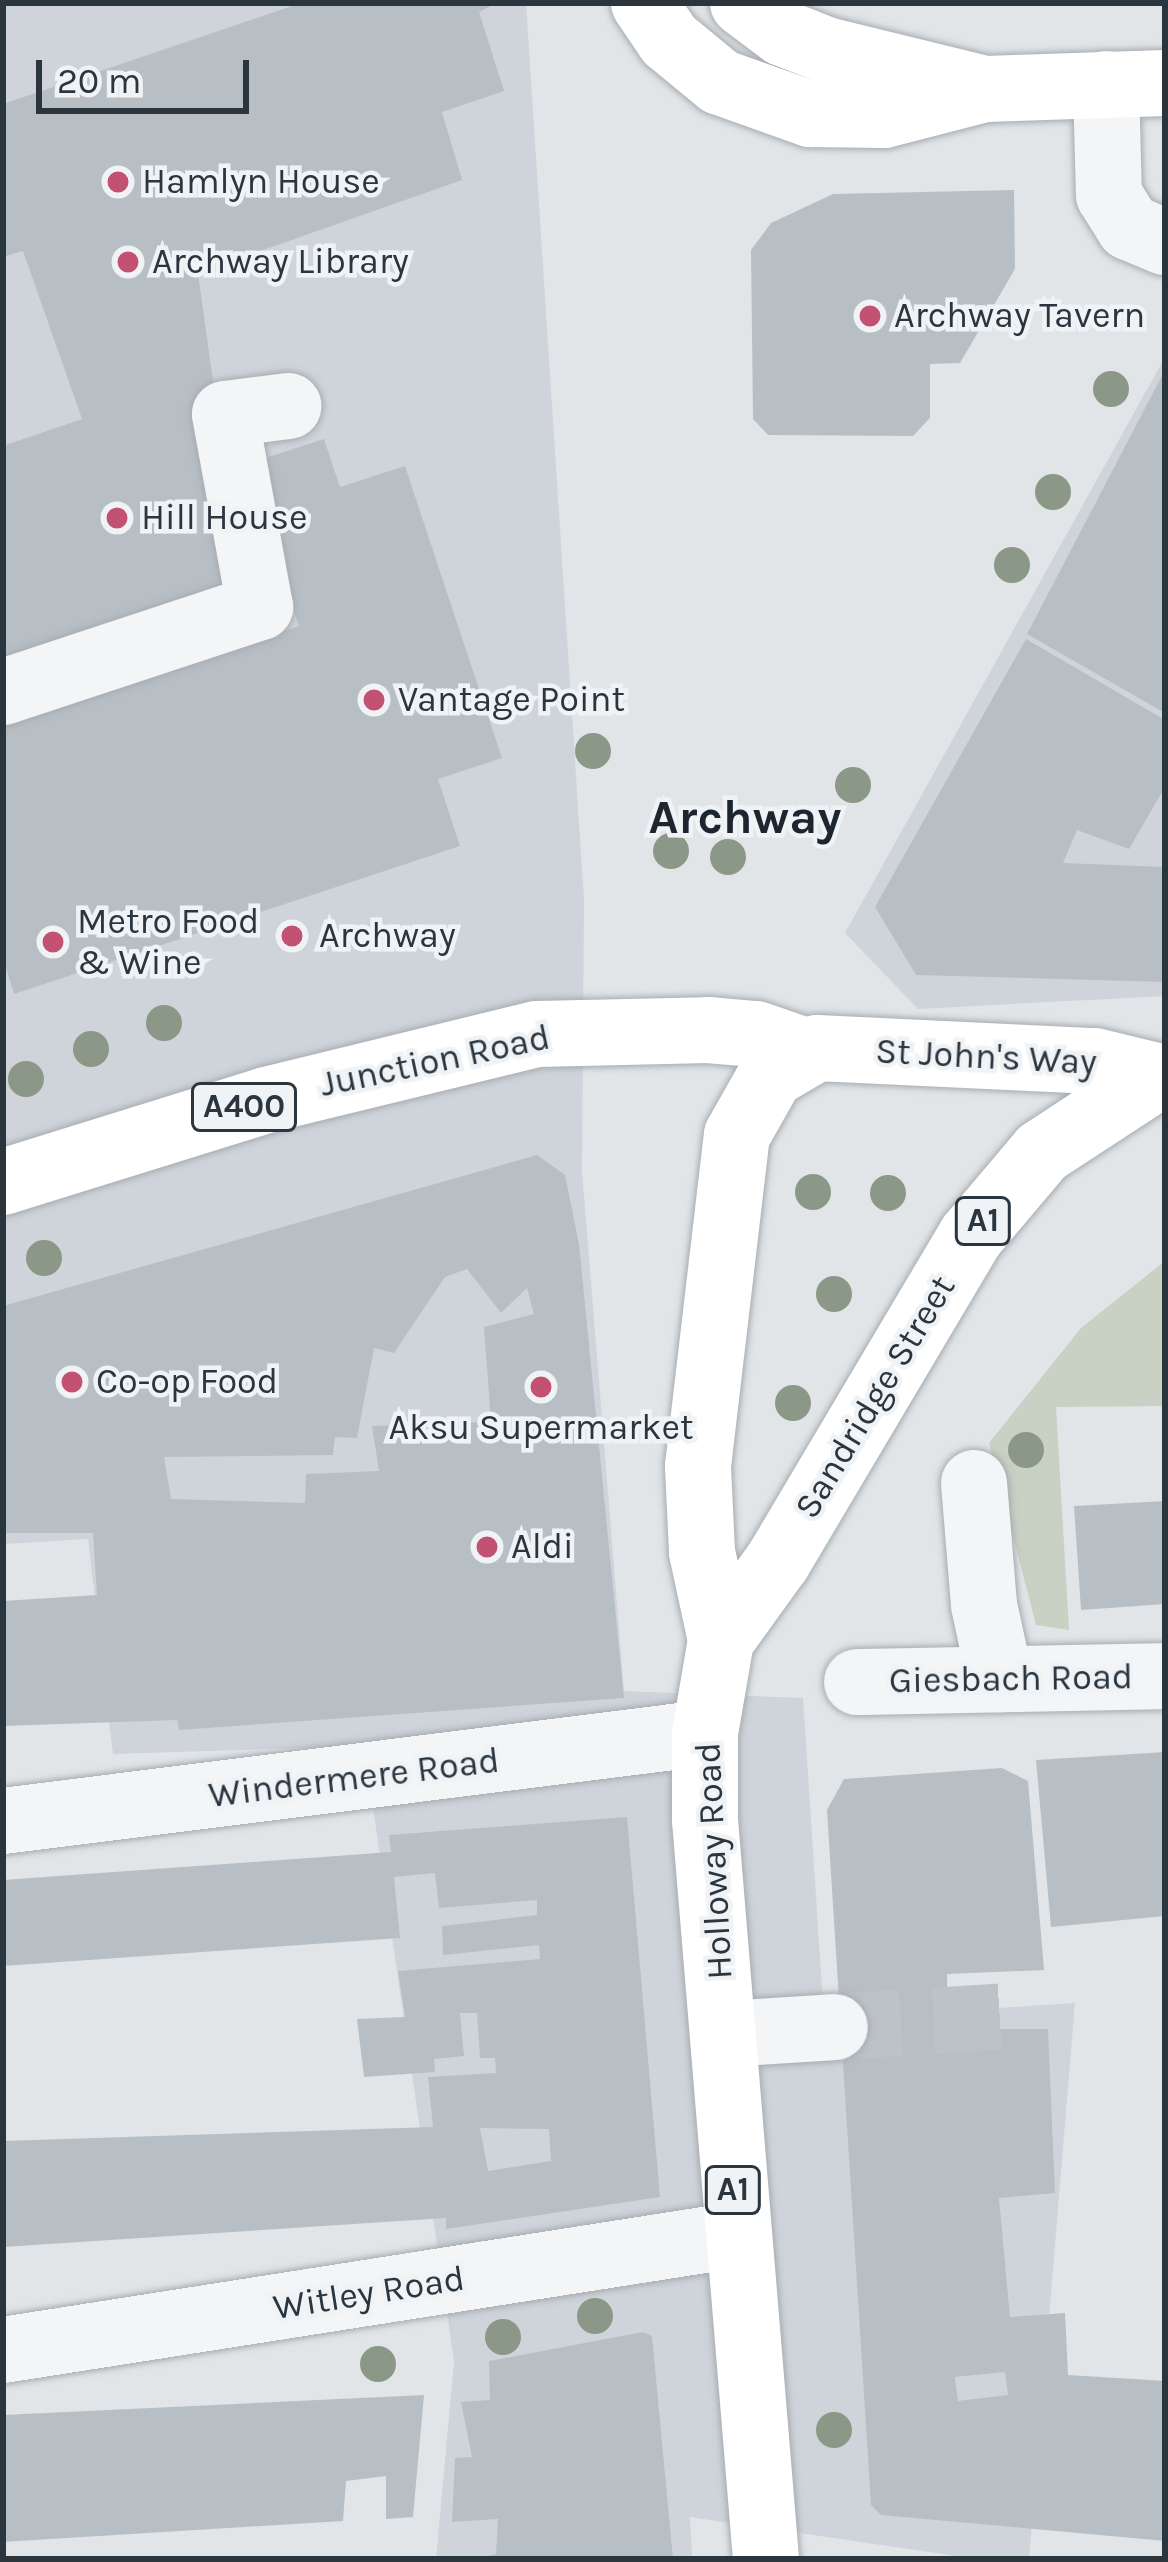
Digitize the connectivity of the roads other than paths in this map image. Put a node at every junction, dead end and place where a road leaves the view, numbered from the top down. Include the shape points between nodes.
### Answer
1 (743, 3) edge
2 (657, 22) edge
3 (1136, 84) edge
4 (985, 89) junction
5 (1165, 242) edge
6 (288, 406) dead end
7 (3, 692) edge
8 (805, 1051) junction
9 (1160, 1078) edge
10 (3, 1182) edge
11 (974, 1483) dead end
12 (721, 1640) junction
13 (1165, 1676) edge
14 (1000, 1679) junction
15 (856, 1682) dead end
16 (705, 1733) junction
17 (3, 1821) edge
18 (836, 2027) tunnel mouth
19 (725, 2034) junction
20 (736, 2235) junction
21 (3, 2350) edge
22 (766, 2559) edge

1 - 4 main road via 782,33 826,50
2 - 4 main road via 720,82 810,114 884,115
3 - 4 main road
3 - 5 street via 1109,195 1129,226
6 - 7 street via 225,414 260,607
8 - 9 main road, St John's Way / A1 via 1095,1061
8 - 10 main road, Junction Road / A400 via 756,1034 708,1030 537,1034 266,1100
8 - 12 main road, Holloway Road / A1 via 771,1075 737,1135 720,1235 698,1466 702,1552
9 - 12 main road, Sandridge Street / A1 via 1042,1152 983,1220 778,1562
11 - 14 street via 984,1605
12 - 16 main road, Holloway Road / A1
13 - 14 street, Giesbach Road
14 - 15 street, Giesbach Road
16 - 17 street, Windermere Road
16 - 19 main road, Holloway Road / A1
18 - 19 street
19 - 20 main road, Holloway Road / A1
20 - 21 street, Witley Road
20 - 22 main road, Holloway Road / A1

